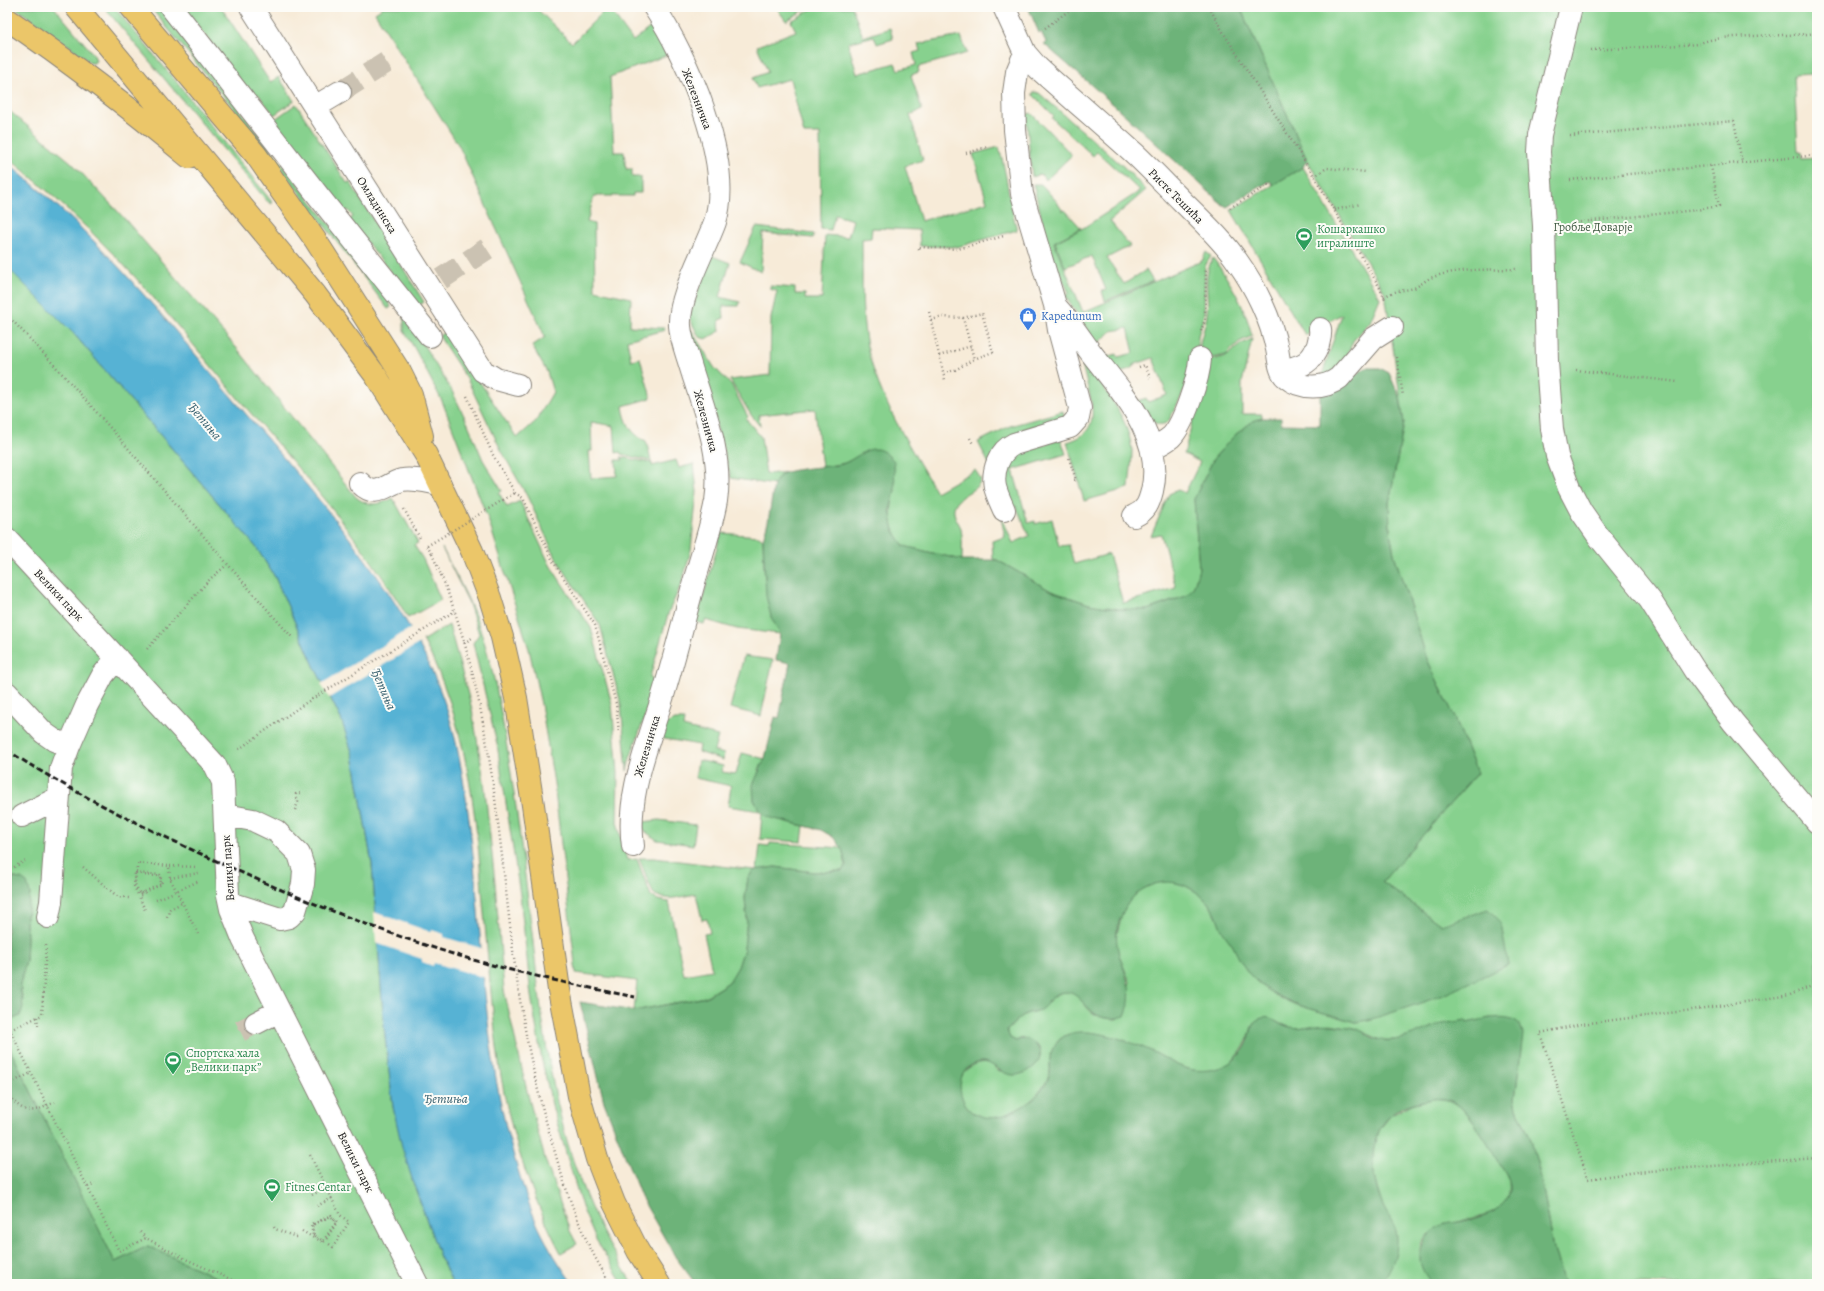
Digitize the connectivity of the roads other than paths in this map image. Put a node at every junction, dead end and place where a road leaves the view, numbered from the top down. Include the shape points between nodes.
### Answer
1 (76, 7) edge
2 (131, 7) edge
3 (171, 7) edge
4 (251, 7) edge
5 (654, 7) edge
6 (1004, 7) edge
7 (1571, 7) edge
8 (7, 19) edge
9 (1025, 53) junction
10 (340, 92) tunnel mouth
11 (316, 107) junction
12 (214, 172) junction
13 (1055, 305) junction
14 (1392, 328) dead end
15 (1320, 329) dead end
16 (430, 336) dead end
17 (1200, 359) road end
18 (1282, 371) junction
19 (518, 385) dead end
20 (1152, 448) junction
21 (426, 455) junction
22 (360, 483) dead end
23 (440, 484) junction
24 (1004, 510) dead end
25 (1134, 516) dead end
26 (7, 539) edge
27 (117, 658) junction
28 (7, 693) edge
29 (69, 746) junction
30 (58, 798) junction
31 (225, 815) junction
32 (22, 816) dead end
33 (1817, 822) edge
34 (633, 846) dead end
35 (230, 903) junction
36 (48, 917) dead end
37 (279, 1011) junction
38 (256, 1023) tunnel mouth
39 (417, 1284) edge
40 (659, 1284) edge

1 - 12 main road
2 - 21 main road via 256,155 316,241 400,372 411,394
3 - 16 street
4 - 11 street, Омладинска
5 - 34 street, Железничка via 674,42 709,125 717,164 720,195 718,207 682,306 680,322 684,347 713,443 717,486 708,533 636,782
6 - 9 street, Ристе Тешића
7 - 33 street via 1540,135 1539,152 1544,226 1547,362 1553,442 1557,456 1581,511 1650,600 1695,671 1733,722
8 - 12 main road via 71,63 189,157
9 - 13 street via 1017,72 1014,93 1019,175 1030,223
9 - 18 street, Ристе Тешића via 1066,94 1136,154 1237,260 1266,314
10 - 11 street
11 - 19 street, Омладинска via 435,282 483,371 496,379
12 - 21 main road via 315,294 376,376
13 - 20 street via 1071,323 1139,418
13 - 24 street via 1059,330 1080,404 1078,418 1065,430 1010,446 1000,458 996,469 995,486
14 - 18 street via 1373,339 1339,378 1328,385 1306,386 1287,378
15 - 18 street via 1316,348 1310,360
17 - 20 street via 1194,388 1181,421 1172,436
20 - 25 street via 1154,484 1145,509
21 - 23 main road
22 - 23 street via 372,491 404,480
23 - 40 main road via 472,551 490,598 516,698 559,990 579,1096 597,1159 614,1203 638,1251
26 - 27 street, Велики парк
27 - 29 street via 103,675
27 - 31 street, Велики парк via 215,765 223,782
28 - 29 street via 44,733
29 - 30 street via 61,768
30 - 32 street
30 - 36 street
31 - 35 street, Велики парк
31 - 35 street via 253,820 276,830 299,854 304,870 304,884 295,911 289,917 280,919
35 - 37 street, Велики парк via 243,939
37 - 38 street
37 - 39 street, Велики парк

